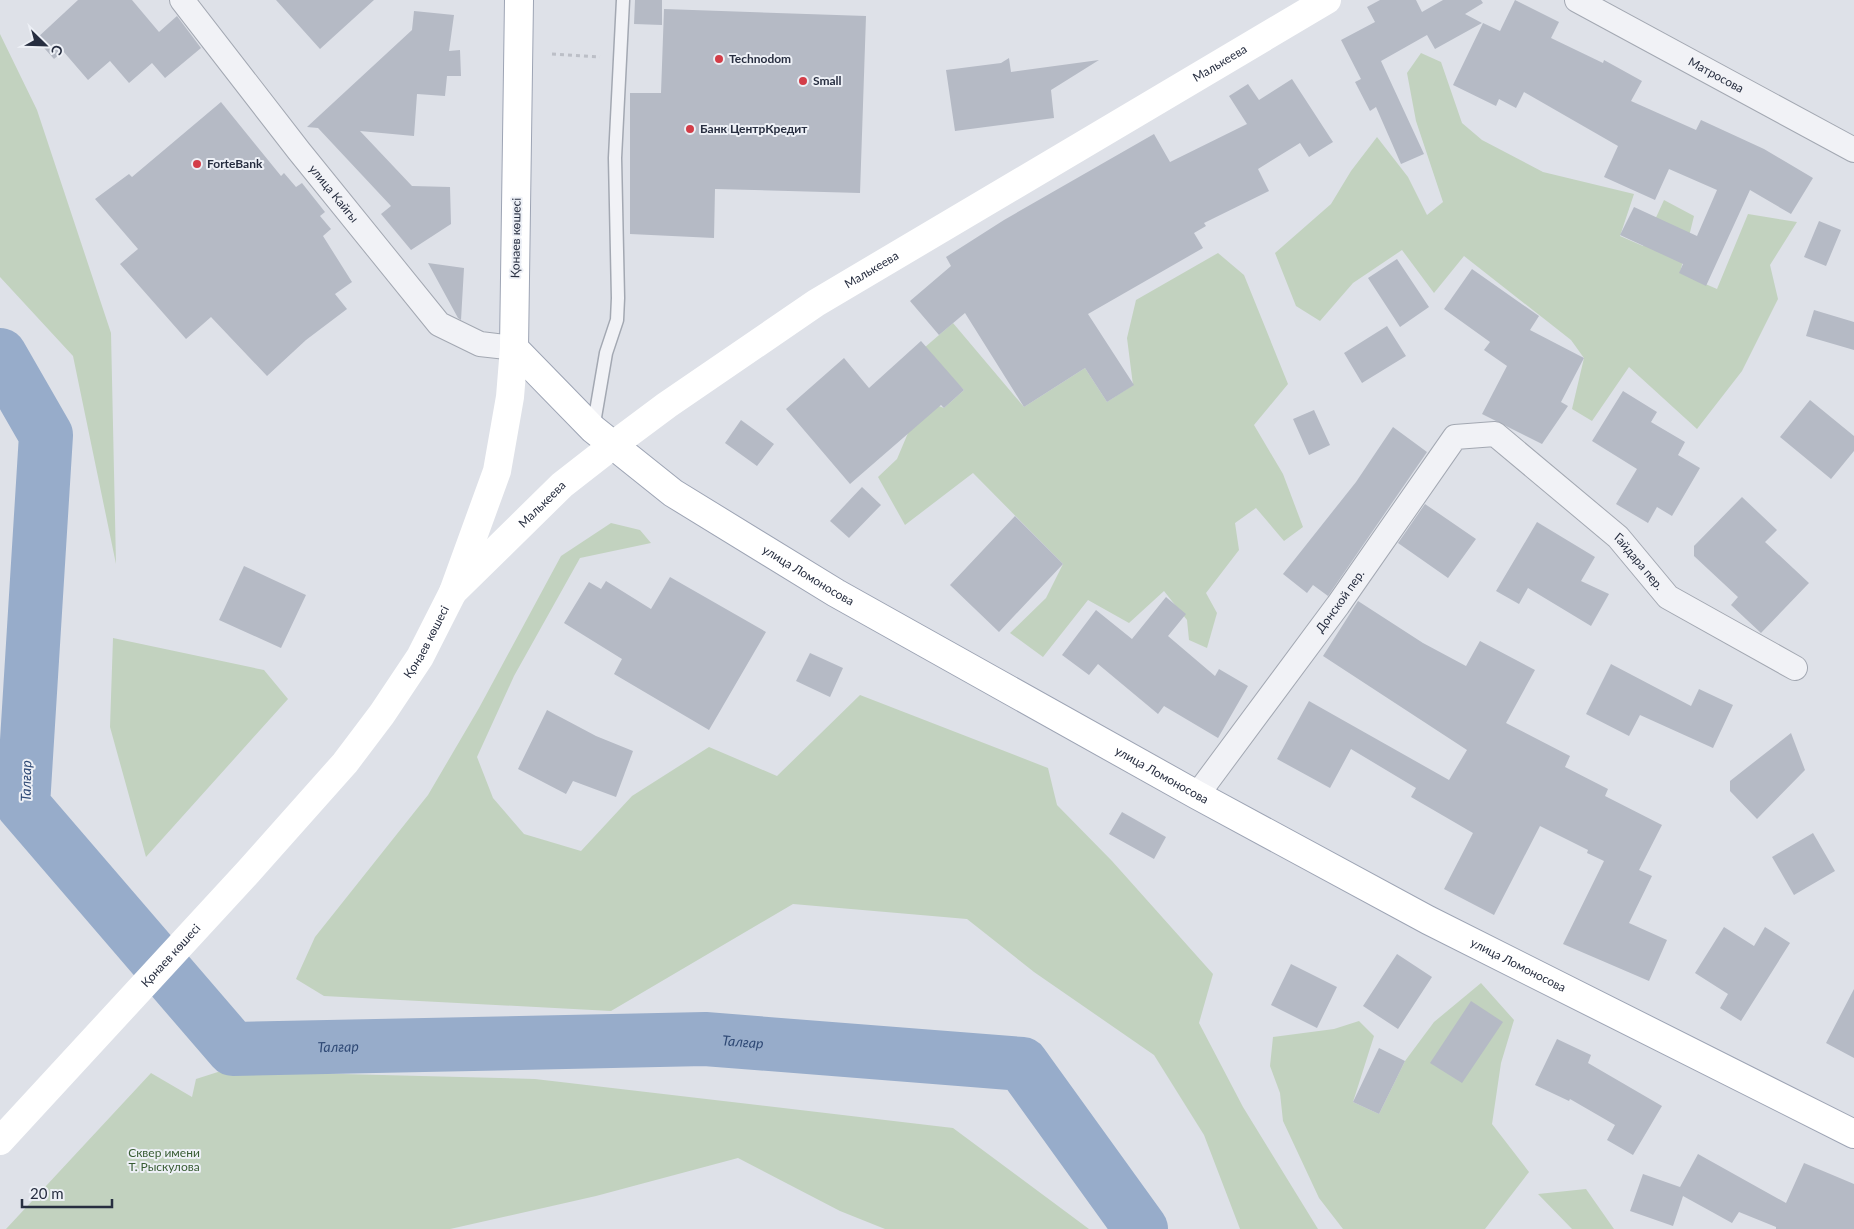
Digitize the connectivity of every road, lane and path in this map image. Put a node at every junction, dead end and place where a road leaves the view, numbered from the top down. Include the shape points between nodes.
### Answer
1 (182, 0) edge
2 (519, 0) edge
3 (623, 0) edge
4 (1327, 0) edge
5 (1577, 0) edge
6 (552, 54) dead end
7 (620, 59) junction
8 (1854, 150) edge
9 (514, 348) junction
10 (1495, 434) joint
11 (602, 437) junction
12 (453, 592) junction
13 (1795, 668) dead end
14 (1197, 795) junction
15 (1854, 1134) edge
16 (0, 1141) edge

1 - 9 street, улица Кайгы via 439,324 480,344
2 - 9 main road, Қонаев көшесі
3 - 7 lane
4 - 11 main road, Малькеева via 816,303 667,405
5 - 8 street, Матросова
6 - 7 path
7 - 11 lane via 615,158 617,320 606,353
9 - 11 main road, улица Ломоносова
9 - 12 main road, Қонаев көшесі via 510,397 497,471
10 - 13 street, Гайдара пер. via 1618,537 1668,597
10 - 14 street, Донской пер. via 1455,437 1338,605
11 - 12 main road, Малькеева via 562,485
11 - 14 main road, улица Ломоносова via 673,493 836,593
12 - 16 main road, Қонаев көшесі via 420,657 345,763
14 - 15 main road, улица Ломоносова via 1428,920

